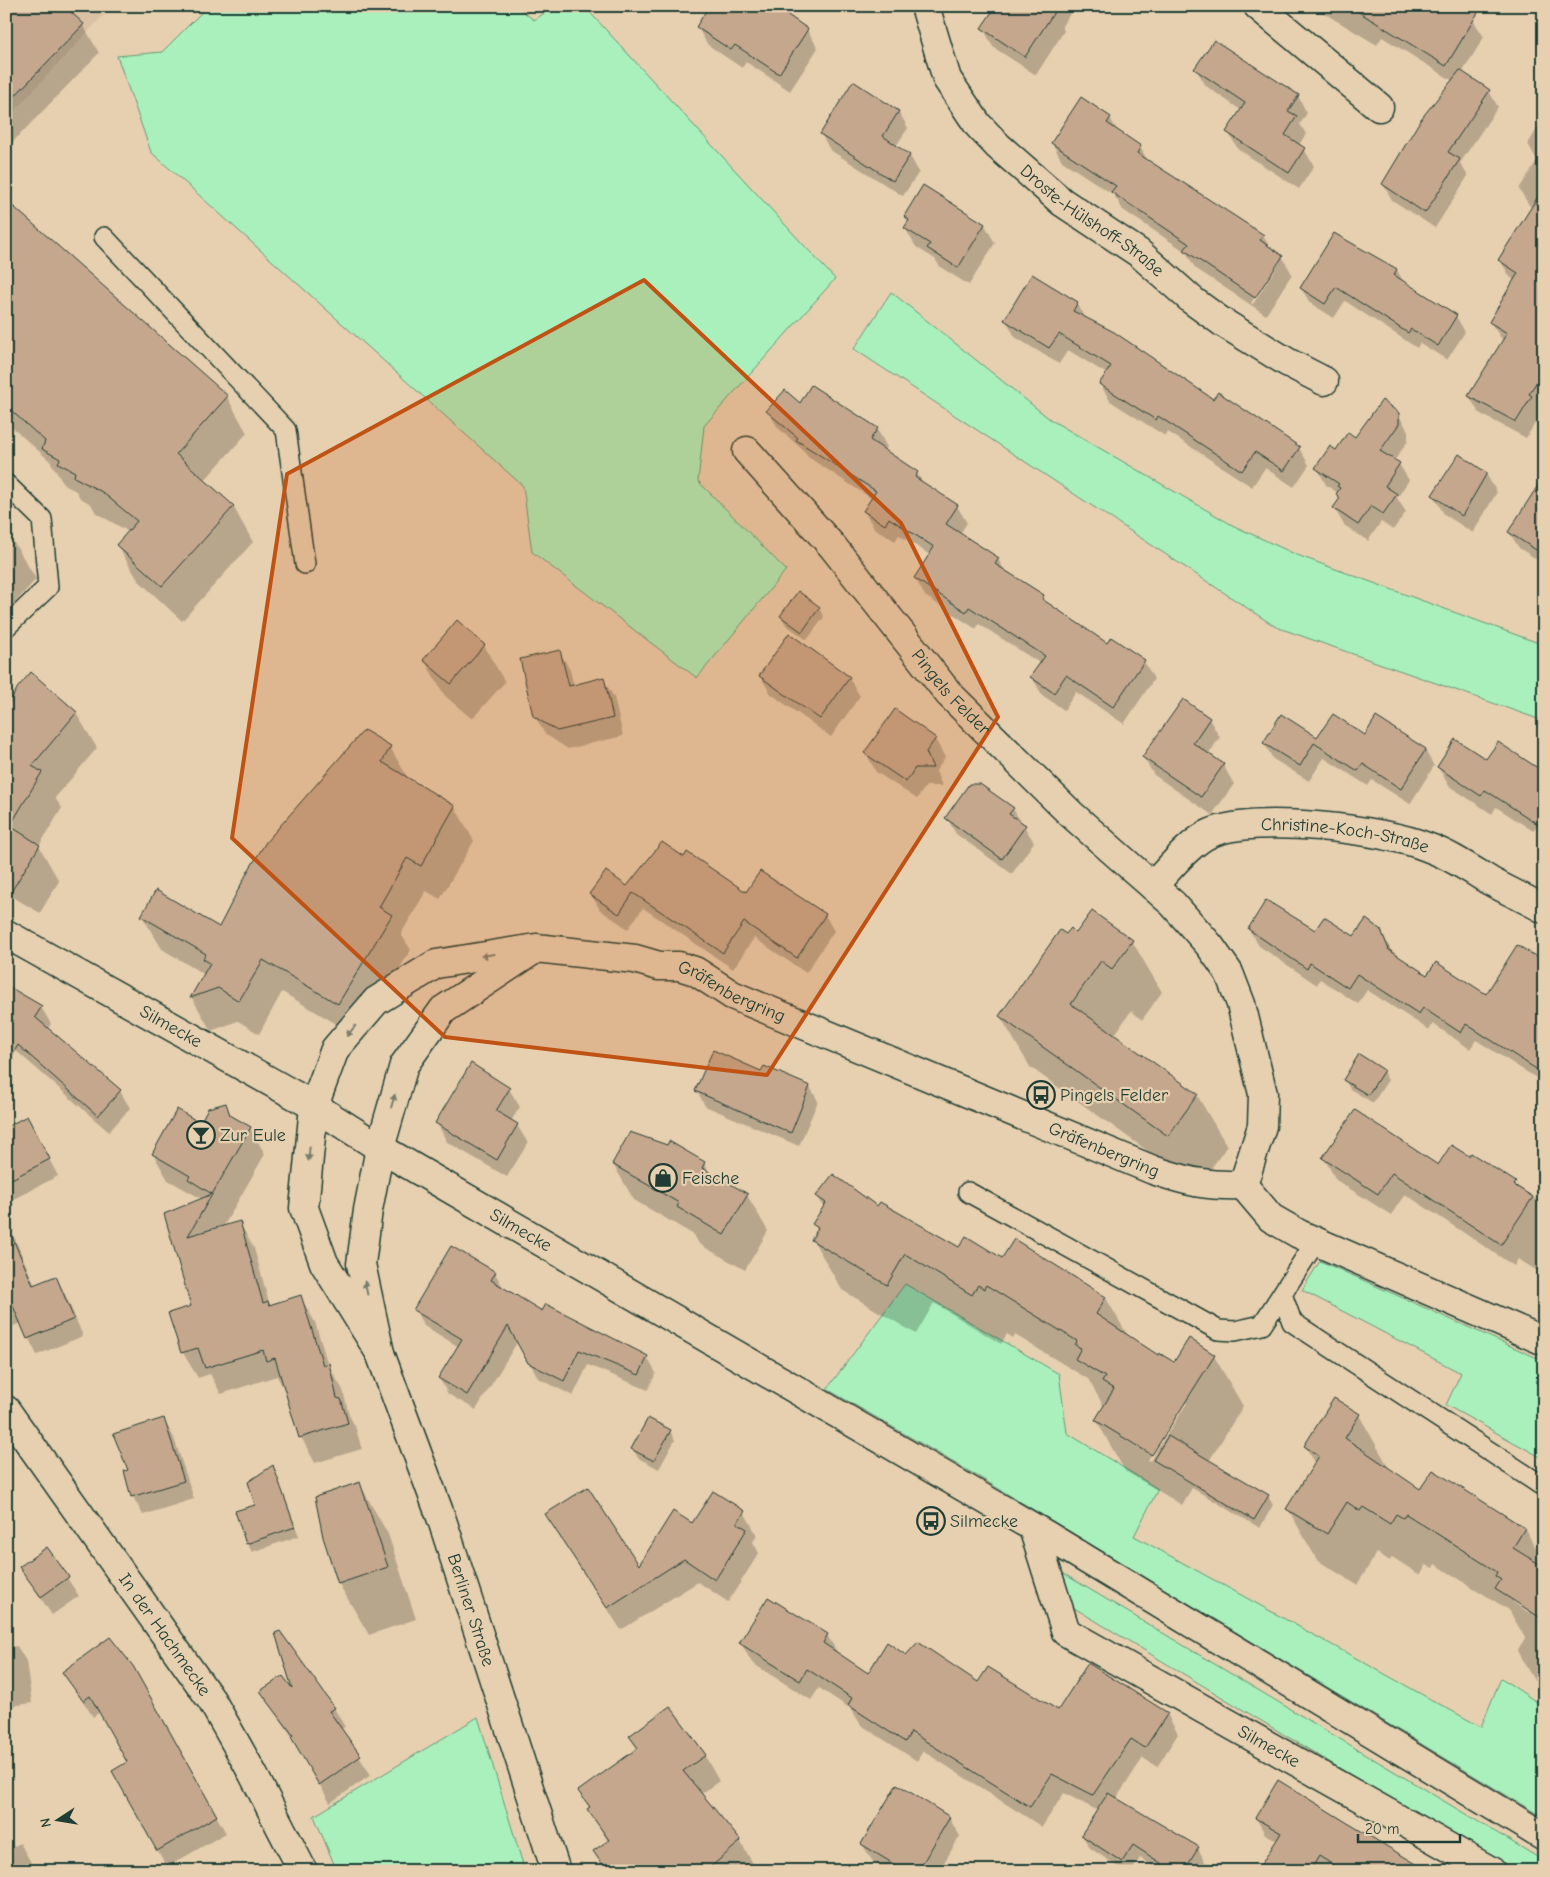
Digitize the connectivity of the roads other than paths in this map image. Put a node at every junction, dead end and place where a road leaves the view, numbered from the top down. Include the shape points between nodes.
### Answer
1 (925, 6) edge
2 (1258, 6) edge
3 (1379, 107) dead end
4 (104, 237) dead end
5 (1324, 381) dead end
6 (747, 451) dead end
7 (6, 484) edge
8 (305, 564) dead end
9 (6, 626) edge
10 (1153, 886) junction
11 (1544, 909) edge
12 (6, 934) edge
13 (536, 948) junction
14 (314, 1106) junction
15 (380, 1148) junction
16 (1243, 1185) junction
17 (968, 1192) dead end
18 (1316, 1241) junction
19 (1282, 1294) junction
20 (1544, 1341) edge
21 (380, 1353) junction
22 (6, 1410) edge
23 (1544, 1488) edge
24 (1033, 1528) junction
25 (1544, 1837) edge
26 (303, 1871) edge
27 (556, 1871) edge
28 (1491, 1871) edge

1 - 5 street, Droste-Hülshoff-Straße via 947,79 978,125 998,146 1042,186 1139,253 1193,302 1287,362
2 - 3 street
4 - 8 lane via 286,430
6 - 10 street, Pingels Felder via 833,547 949,694 1071,814
7 - 9 lane via 42,519 48,587
10 - 11 street, Christine-Koch-Straße via 1210,833 1238,824 1294,825 1353,831 1426,846
10 - 16 street, Pingels Felder via 1210,946 1229,973 1241,1004 1263,1094 1262,1126
12 - 14 street, Silmecke
13 -> 14 street, Gräfenbergring via 436,964 376,1001 335,1049
15 -> 13 street via 404,1065 443,1010
13 - 16 street, Gräfenbergring via 634,959 695,971 732,995 1153,1170 1191,1183
14 - 15 street, Silmecke
14 -> 21 street, Berliner Straße via 304,1208 324,1263
21 -> 15 street, Berliner Straße via 361,1264
15 - 24 street, Silmecke
16 - 18 street via 1272,1218
17 - 19 lane via 1218,1330 1235,1331 1262,1325
18 - 19 lane
18 - 20 street
19 - 23 lane via 1292,1322
21 - 27 street, Berliner Straße via 442,1520
22 - 26 street, In der Hachmecke via 212,1701
24 - 25 street, Silmecke
24 - 28 street, Silmecke via 1066,1632

